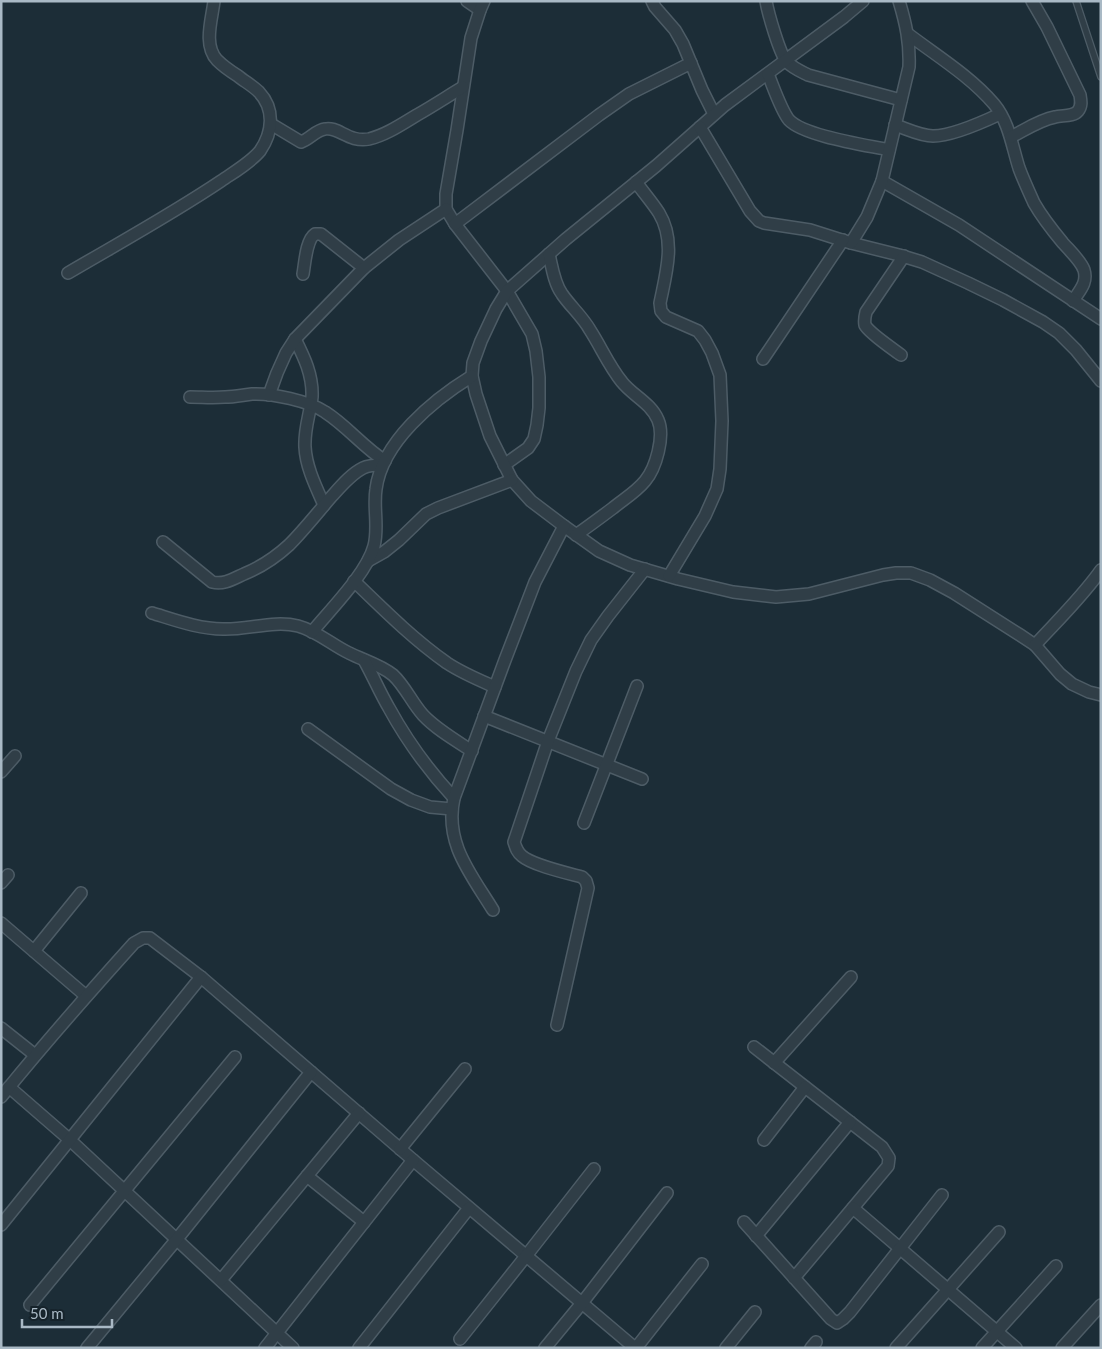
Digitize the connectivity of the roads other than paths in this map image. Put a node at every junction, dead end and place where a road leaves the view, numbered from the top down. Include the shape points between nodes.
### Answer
1 (214, 1) edge
2 (467, 1) edge
3 (652, 1) edge
4 (766, 1) edge
5 (863, 1) edge
6 (899, 1) edge
7 (1032, 1) edge
8 (1076, 1) edge
9 (482, 6) edge
10 (908, 34) junction
11 (785, 61) junction
12 (691, 63) junction
13 (768, 74) junction
14 (1101, 77) edge
15 (464, 87) junction
16 (901, 100) junction
17 (714, 114) junction
18 (1000, 114) junction
19 (271, 124) junction
20 (895, 125) junction
21 (700, 126) junction
22 (1011, 138) junction
23 (890, 150) junction
24 (882, 181) junction
25 (636, 182) junction
26 (446, 209) junction
27 (455, 224) junction
28 (847, 241) junction
29 (549, 254) junction
30 (904, 256) junction
31 (364, 268) junction
32 (68, 273) dead end
33 (303, 274) dead end
34 (507, 291) junction
35 (1073, 301) junction
36 (1101, 320) edge
37 (295, 338) junction
38 (901, 355) dead end
39 (763, 359) dead end
40 (472, 376) junction
41 (1101, 381) edge
42 (270, 395) junction
43 (190, 397) dead end
44 (310, 404) junction
45 (383, 463) junction
46 (504, 465) junction
47 (512, 480) junction
48 (324, 505) junction
49 (564, 526) junction
50 (576, 535) junction
51 (163, 542) dead end
52 (368, 561) junction
53 (645, 569) junction
54 (1101, 570) edge
55 (669, 576) junction
56 (354, 581) junction
57 (152, 613) dead end
58 (312, 632) junction
59 (1035, 645) junction
60 (364, 660) junction
61 (637, 686) dead end
62 (495, 687) junction
63 (1101, 695) edge
64 (484, 716) junction
65 (308, 729) dead end
66 (548, 741) junction
67 (472, 751) junction
68 (15, 756) dead end
69 (606, 764) junction
70 (1, 772) edge
71 (642, 779) dead end
72 (453, 804) junction
73 (584, 823) dead end
74 (81, 893) dead end
75 (492, 910) dead end
76 (1, 923) edge
77 (34, 951) junction
78 (851, 976) dead end
79 (201, 977) junction
80 (86, 996) junction
81 (557, 1025) dead end
82 (1, 1028) edge
83 (754, 1047) dead end
84 (35, 1055) junction
85 (235, 1057) dead end
86 (774, 1063) junction
87 (465, 1069) dead end
88 (311, 1072) junction
89 (9, 1087) junction
90 (805, 1087) junction
91 (1, 1097) edge
92 (359, 1113) junction
93 (850, 1122) junction
94 (70, 1140) junction
95 (764, 1140) dead end
96 (400, 1150) junction
97 (412, 1160) junction
98 (594, 1169) dead end
99 (307, 1176) junction
100 (124, 1190) junction
101 (667, 1193) dead end
102 (942, 1195) dead end
103 (468, 1208) junction
104 (853, 1208) junction
105 (364, 1222) junction
106 (744, 1222) dead end
107 (1, 1224) edge
108 (999, 1232) dead end
109 (756, 1236) junction
110 (177, 1239) junction
111 (900, 1248) junction
112 (526, 1256) junction
113 (702, 1264) dead end
114 (1056, 1266) dead end
115 (794, 1278) junction
116 (221, 1280) junction
117 (948, 1289) junction
118 (582, 1303) junction
119 (30, 1305) dead end
120 (1101, 1305) edge
121 (755, 1312) dead end
122 (997, 1331) junction
123 (277, 1333) junction
124 (460, 1338) dead end
125 (87, 1348) edge
126 (265, 1348) edge
127 (293, 1348) edge
128 (359, 1348) edge
129 (545, 1348) edge
130 (635, 1348) edge
131 (726, 1348) edge
132 (896, 1348) edge
133 (982, 1348) edge
134 (1016, 1348) edge
135 (1062, 1348) edge

1 - 19 street via 210,50 224,66 258,91 271,112
2 - 9 street
3 - 12 street via 684,44
4 - 11 street
5 - 11 street
6 - 10 street
7 - 22 street via 1080,95 1081,104 1074,114 1055,116
8 - 14 lane
9 - 15 street via 471,38
10 - 16 street via 909,67
10 - 18 street via 978,88
11 - 13 street
11 - 16 street via 808,75
12 - 17 street
12 - 27 street via 629,94
13 - 17 street
13 - 23 street via 786,115 800,128
15 - 19 street via 395,128 369,139 353,138 325,128 302,142
15 - 26 street
16 - 20 street
17 - 21 street
18 - 20 street via 934,136
18 - 22 street
19 - 32 street via 259,152 244,166
20 - 23 street
21 - 25 street
21 - 28 street via 759,221 810,230
22 - 35 street via 1034,203 1084,268 1084,285
23 - 24 street
24 - 28 street via 867,217
24 - 35 street via 967,230
25 - 29 street
25 - 55 street via 659,213 666,230 669,247 661,311 666,317 698,331 712,353 720,376 722,431 716,488 705,516
26 - 27 street
26 - 31 street
27 - 34 street
28 - 30 street
28 - 39 street
29 - 34 street
29 - 50 street via 562,295 590,330 623,384 652,410 659,421 658,456 645,481
30 - 38 street via 864,318 872,333
30 - 41 street via 968,283 1043,322 1076,350
31 - 33 street via 321,234 316,234 309,242
31 - 37 street
34 - 40 street via 481,341
34 - 46 street via 532,334 539,400 534,439 528,448
35 - 36 street
37 - 42 street
37 - 44 street via 310,376
40 - 45 street via 430,406 401,435
40 - 46 street via 490,436
42 - 43 street
42 - 44 street
44 - 45 street via 344,425
44 - 48 street via 304,447
45 - 48 street via 362,468
45 - 52 street via 376,490 374,546
46 - 47 street
47 - 49 street via 531,501
47 - 52 street via 426,514 399,540
48 - 51 street via 290,544 275,556 255,569 220,584 212,582
49 - 50 street
49 - 62 street via 535,582
50 - 53 street via 599,551
52 - 56 street
53 - 55 street
53 - 66 street via 591,640
54 - 59 street
55 - 59 street via 733,592 776,597 809,594 883,575 911,573 954,593
56 - 58 street
56 - 62 street via 390,616 448,663
57 - 58 street via 222,630 288,624
58 - 60 street
59 - 63 street via 1072,684
60 - 67 street via 393,675 424,716
60 - 72 street via 389,708
61 - 69 street
62 - 64 street
64 - 66 street
64 - 67 street
65 - 72 street via 404,796 430,807
66 - 69 street
66 - 81 street via 514,842 523,857 582,877 588,888
67 - 72 street
68 - 70 street
69 - 71 street
69 - 73 street
72 - 75 street via 452,836 460,857
74 - 77 street
76 - 77 street
77 - 80 street
78 - 86 street
79 - 80 street via 159,944 143,938 134,943
79 - 88 street
79 - 94 street
80 - 84 street
82 - 84 street
83 - 86 street
84 - 89 street
85 - 100 street
86 - 90 street
87 - 96 street
88 - 92 street
88 - 110 street
89 - 91 street
89 - 94 street
90 - 93 street
90 - 95 street
92 - 96 street
92 - 99 street
93 - 104 street via 882,1148 889,1158 888,1166
93 - 109 street
94 - 100 street
94 - 107 street
96 - 97 street
97 - 103 street
97 - 105 street
98 - 112 street
99 - 105 street
99 - 116 street
100 - 110 street
100 - 119 street
101 - 118 street
102 - 111 street
103 - 112 street
103 - 128 street
104 - 111 street
104 - 115 street
105 - 123 street
106 - 109 street
108 - 117 street
109 - 115 street
110 - 116 street
110 - 125 street
111 - 115 street via 850,1312 837,1322
111 - 117 street
112 - 118 street
112 - 124 street
113 - 130 street
114 - 122 street
116 - 123 street
117 - 122 street
117 - 132 street
118 - 129 street
118 - 130 street
120 - 135 street
121 - 131 street
122 - 133 street
122 - 134 street
123 - 126 street
123 - 127 street

